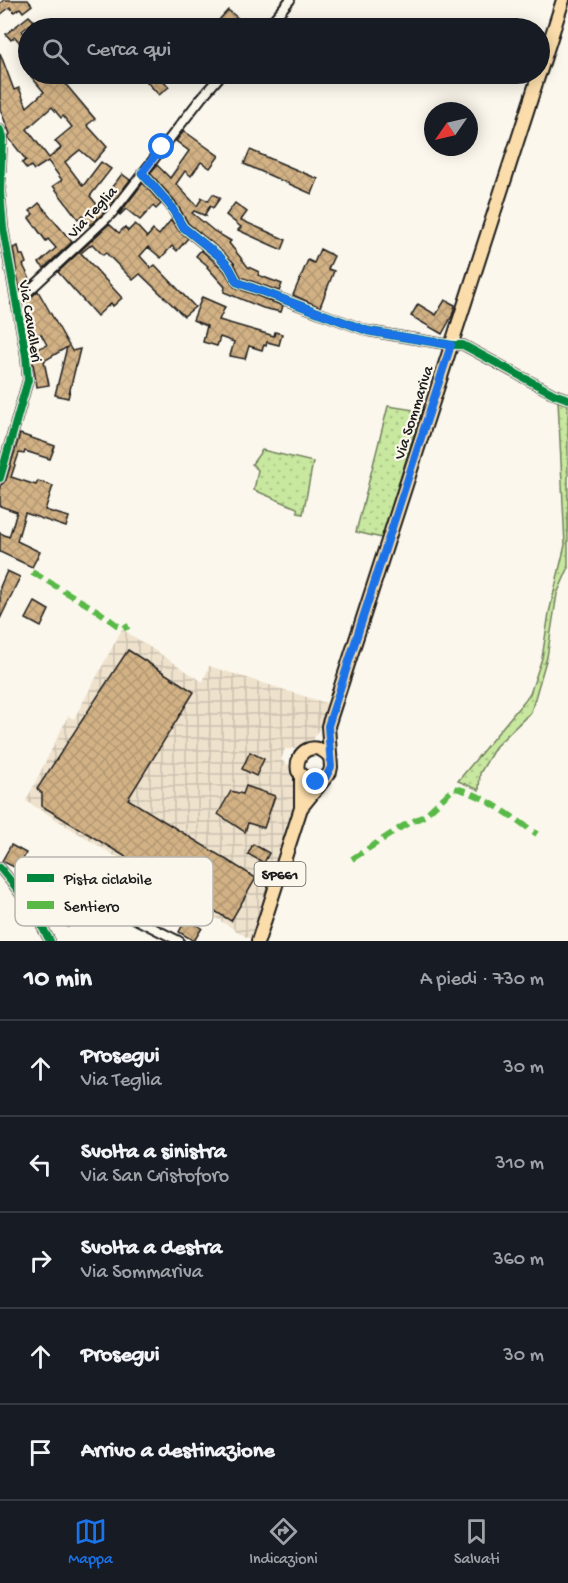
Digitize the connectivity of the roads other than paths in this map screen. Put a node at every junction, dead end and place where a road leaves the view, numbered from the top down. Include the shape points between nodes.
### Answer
1 (290, 0) edge
2 (563, 0) edge
3 (568, 1) edge
4 (275, 18) edge
5 (550, 40) edge
6 (213, 84) edge
7 (535, 84) edge
8 (0, 130) edge
9 (142, 173) junction
10 (16, 303) junction
11 (451, 345) junction
12 (568, 399) edge
13 (0, 478) edge
14 (328, 726) junction
15 (309, 748) junction
16 (329, 756) junction
17 (301, 776) junction
18 (322, 780) junction
19 (301, 808) junction
20 (0, 868) edge
21 (15, 885) edge
22 (42, 926) edge
23 (149, 926) edge
24 (176, 940) edge
25 (50, 941) edge
26 (258, 941) edge

1 - 4 street
2 - 3 street
2 - 5 main road, Via Sommariva
6 - 9 street, Via Teglia
7 - 11 main road, Via Sommariva
8 - 10 street, Via Cavalleri via 3,228
9 - 10 street, Via Teglia via 112,213
9 - 11 street via 183,227 219,256 237,282 368,331
10 - 13 street, Via Cavalleri via 28,380
11 - 12 street via 463,345
11 - 14 main road, Via Sommariva
14 - 15 main road, Via Sommariva
14 - 16 main road, Via Sommariva
15 - 16 main road via 320,748
15 - 17 main road via 298,760
16 - 18 main road via 331,767
17 - 18 main road via 311,782
17 - 19 main road, SP661
18 - 19 main road, SP661
19 - 26 main road, SP661
20 - 21 street
22 - 25 street
23 - 24 street

